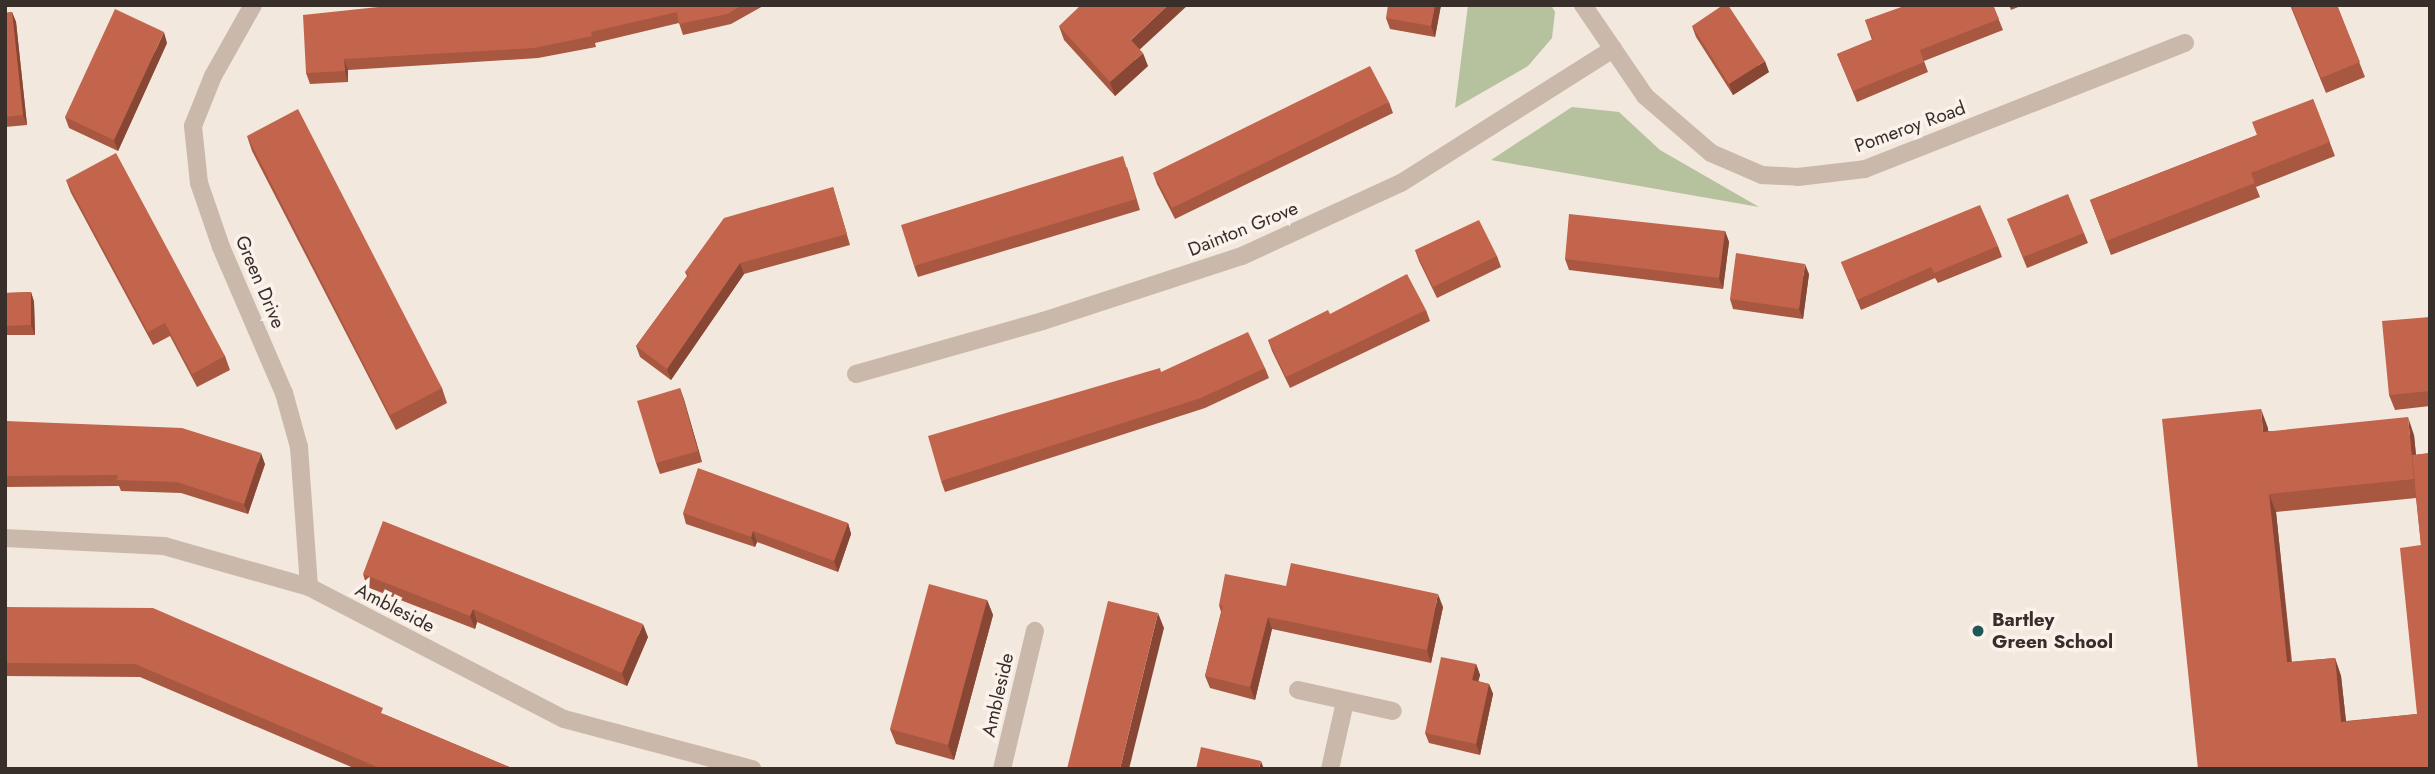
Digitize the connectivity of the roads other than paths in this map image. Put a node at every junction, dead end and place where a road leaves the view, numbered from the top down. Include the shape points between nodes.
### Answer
1 (253, 5) edge
2 (1583, 5) edge
3 (2185, 43) dead end
4 (1613, 49) junction
5 (856, 374) dead end
6 (5, 538) edge
7 (309, 587) junction
8 (1035, 631) dead end
9 (1298, 690) dead end
10 (1345, 702) junction
11 (1393, 711) dead end
12 (752, 769) edge
13 (1002, 769) edge
14 (1329, 769) edge

1 - 7 street, Green Drive via 213,76 193,126 199,183 221,247 285,393 299,447
2 - 4 street, Pomeroy Road
3 - 4 street, Pomeroy Road via 1865,169 1798,177 1762,175 1711,153 1645,96
4 - 5 street, Dainton Grove via 1401,183 1242,256 1043,321
6 - 7 street, Ambleside via 164,546
7 - 12 street, Ambleside via 564,719
8 - 13 street, Ambleside
9 - 10 street
10 - 11 street
10 - 14 street

